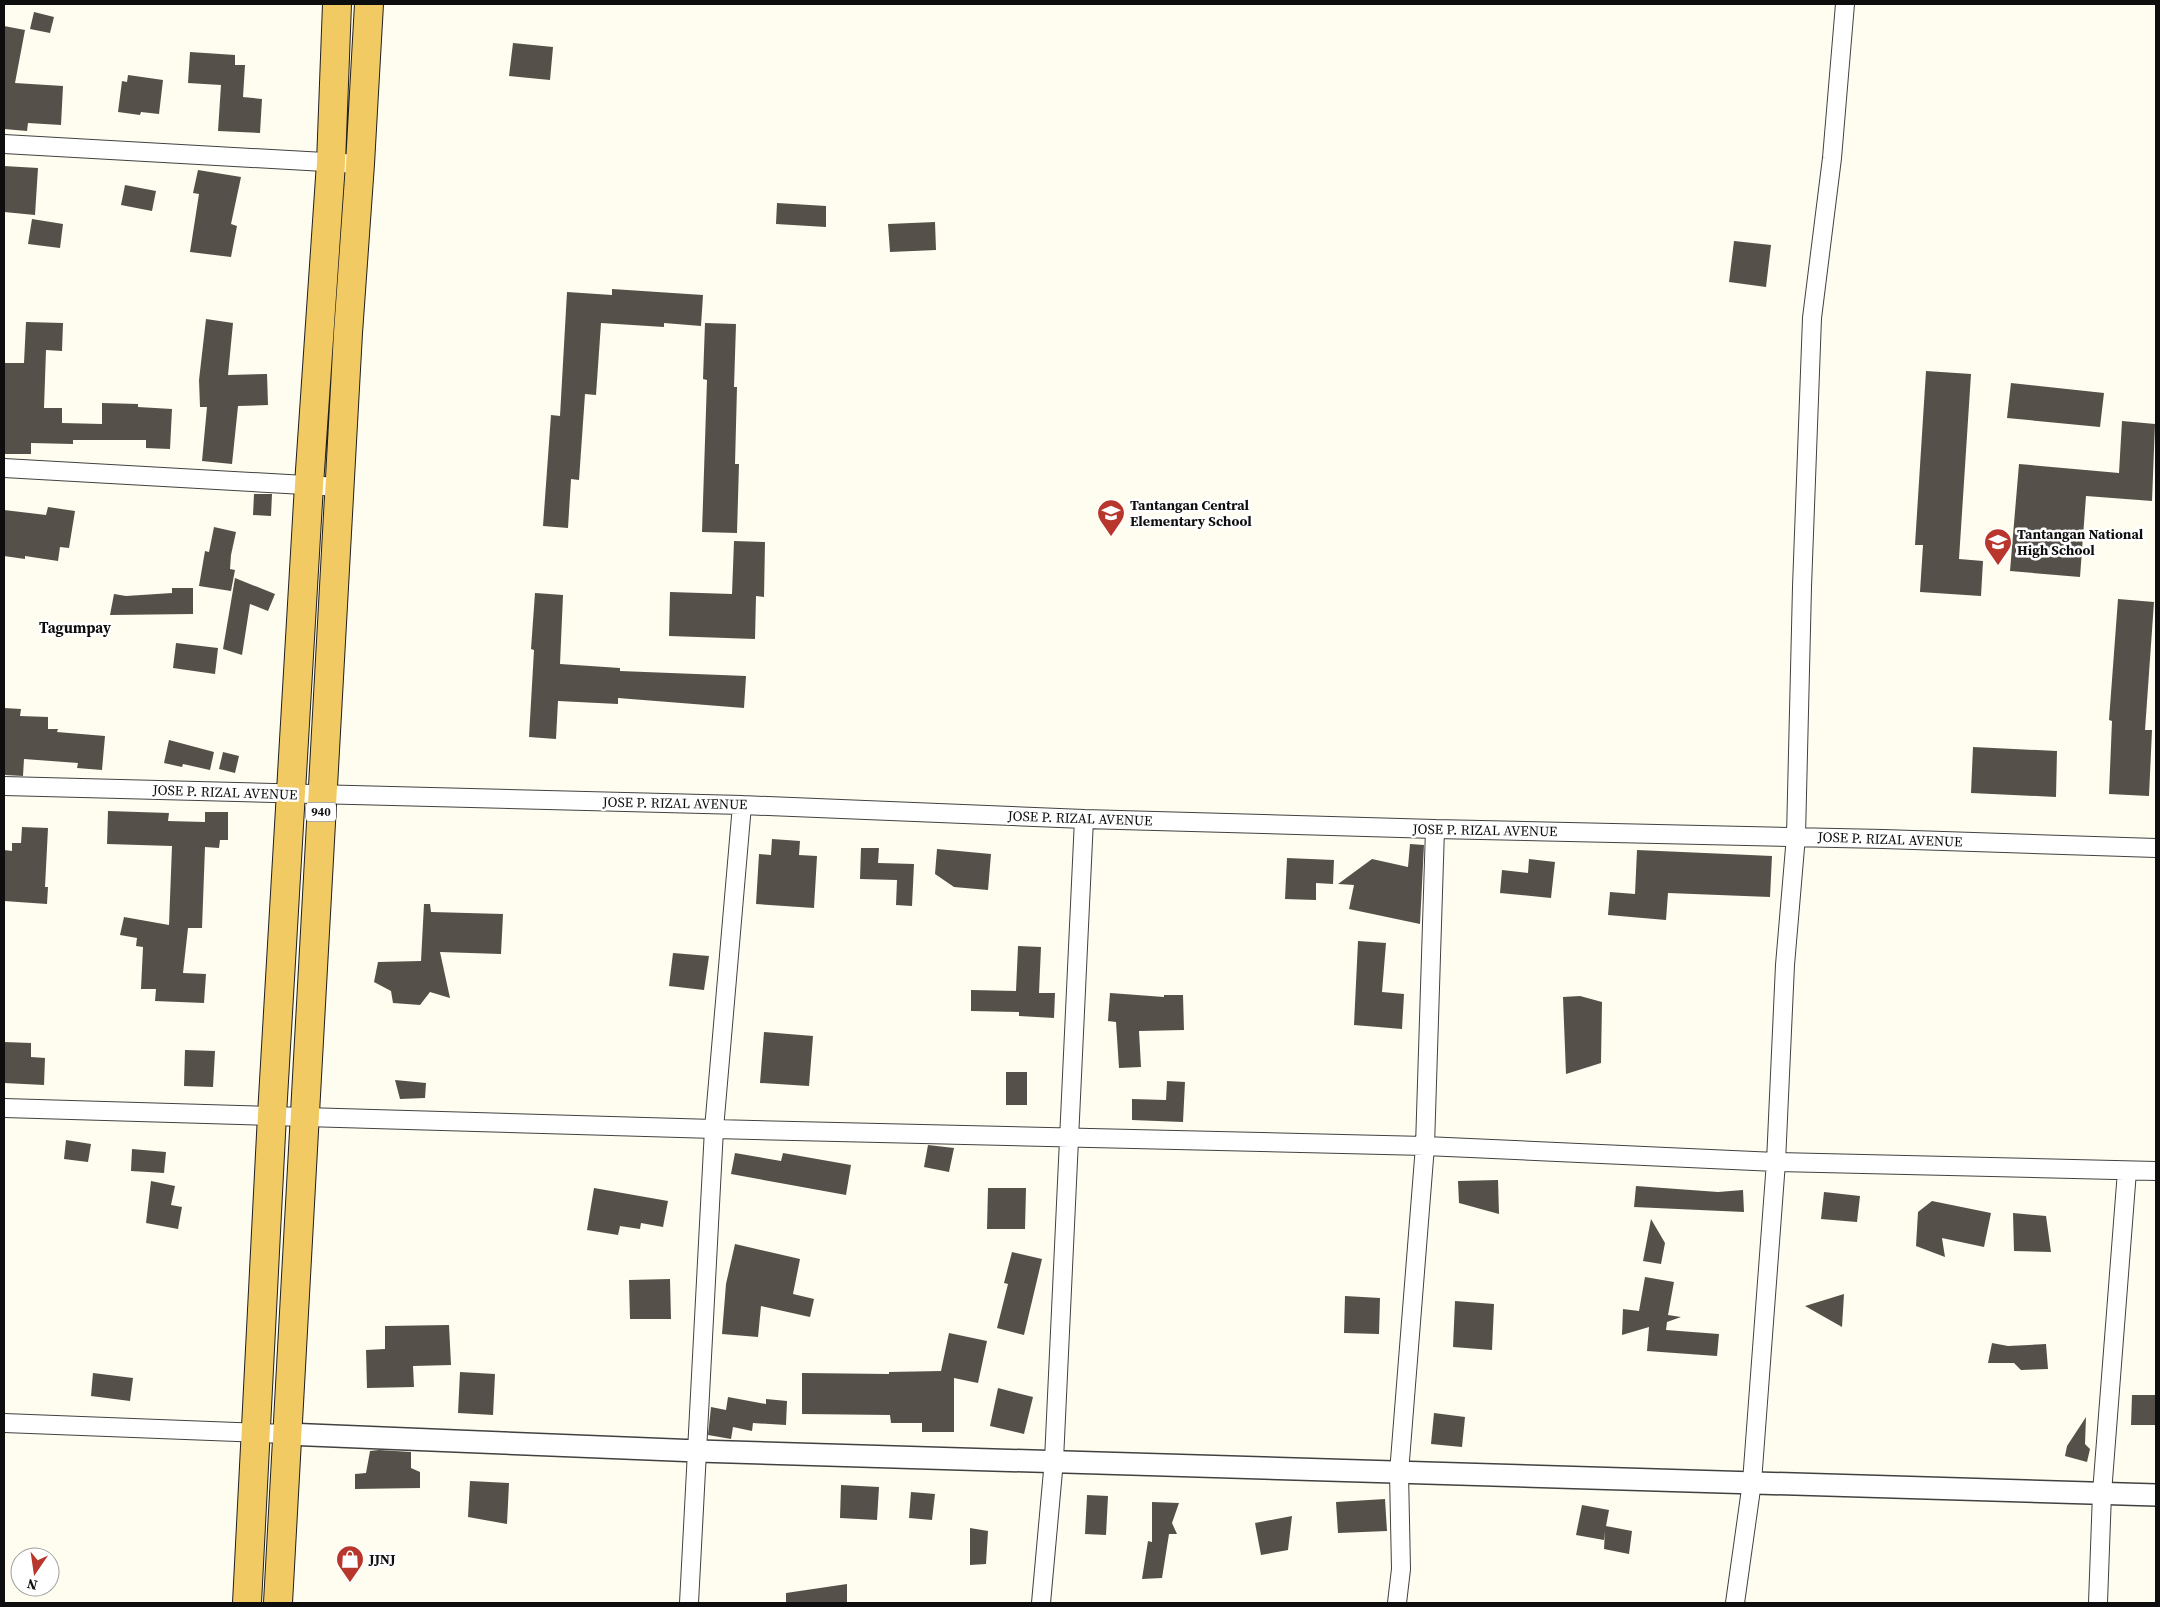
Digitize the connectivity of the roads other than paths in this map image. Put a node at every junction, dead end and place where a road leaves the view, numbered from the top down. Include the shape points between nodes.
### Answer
1 (1845, 4) edge
2 (337, 13) edge
3 (368, 14) edge
4 (4, 144) edge
5 (331, 163) junction
6 (360, 164) junction
7 (4, 468) edge
8 (309, 485) junction
9 (340, 487) junction
10 (4, 786) edge
11 (290, 794) junction
12 (322, 795) junction
13 (742, 805) junction
14 (1084, 818) junction
15 (1435, 829) junction
16 (1796, 836) junction
17 (2156, 848) edge
18 (4, 1108) edge
19 (272, 1115) junction
20 (303, 1116) junction
21 (714, 1129) junction
22 (1069, 1137) junction
23 (1425, 1146) junction
24 (1776, 1162) junction
25 (2127, 1170) junction
26 (2156, 1171) edge
27 (4, 1423) edge
28 (255, 1433) junction
29 (286, 1434) junction
30 (698, 1451) junction
31 (1054, 1460) junction
32 (1398, 1473) junction
33 (1752, 1482) junction
34 (2102, 1493) junction
35 (2156, 1495) edge
36 (247, 1603) edge
37 (278, 1603) edge
38 (689, 1603) edge
39 (1041, 1603) edge
40 (1397, 1603) edge
41 (1736, 1603) edge
42 (2098, 1603) edge

1 - 16 street via 1832,158 1812,318
2 - 5 highway, 940
3 - 6 highway, 940
4 - 5 street
5 - 6 street
5 - 8 highway, 940
6 - 9 highway, 940
7 - 8 street
8 - 9 street
8 - 11 highway, 940
9 - 12 highway, 940
10 - 11 street, JOSE P. RIZAL AVENUE
11 - 12 street, JOSE P. RIZAL AVENUE
11 - 19 highway, 940
12 - 13 street, JOSE P. RIZAL AVENUE
12 - 20 highway, 940
13 - 14 street, JOSE P. RIZAL AVENUE
13 - 21 street
14 - 15 street, JOSE P. RIZAL AVENUE
14 - 22 street
15 - 16 street, JOSE P. RIZAL AVENUE
15 - 23 street
16 - 17 street, JOSE P. RIZAL AVENUE
16 - 24 street via 1785,965
18 - 19 street
19 - 20 street
19 - 28 highway, 940
20 - 21 street
20 - 29 highway, 940
21 - 22 street
21 - 30 street
22 - 23 street
22 - 31 street
23 - 24 street
23 - 32 street
24 - 25 street
24 - 33 street
25 - 26 street
25 - 34 street
27 - 28 street
28 - 29 street
28 - 36 highway, 940
29 - 30 street
29 - 37 highway, 940
30 - 31 street
30 - 38 street
31 - 32 street
31 - 39 street
32 - 33 street
32 - 40 street via 1401,1569
33 - 34 street
33 - 41 street
34 - 35 street
34 - 42 street

